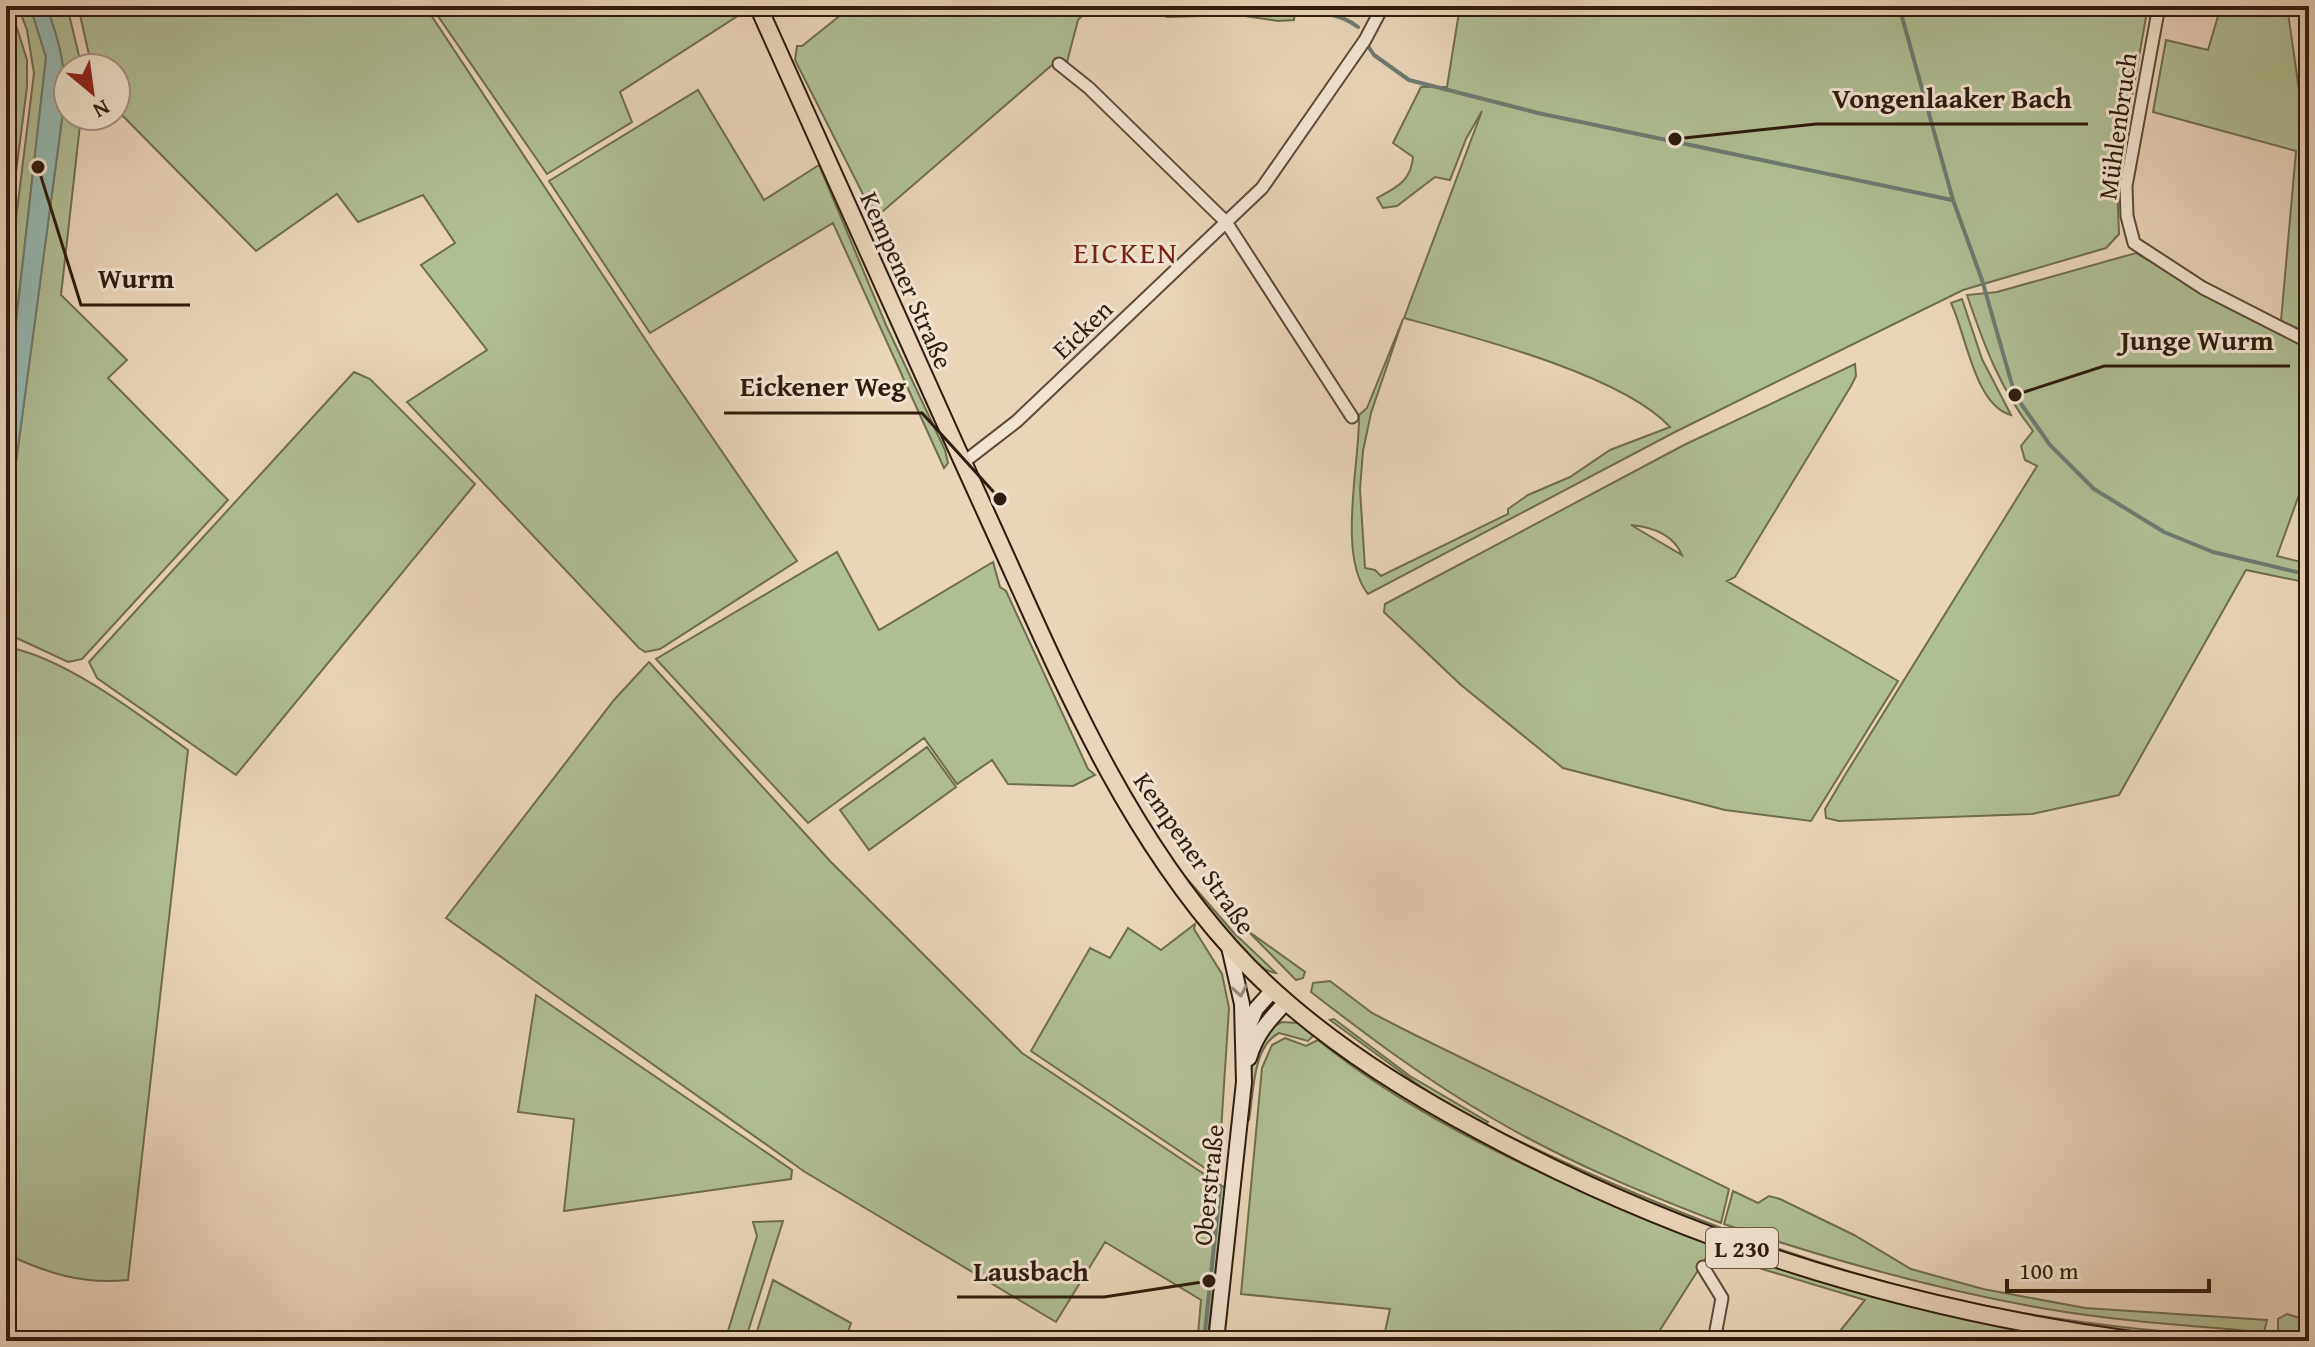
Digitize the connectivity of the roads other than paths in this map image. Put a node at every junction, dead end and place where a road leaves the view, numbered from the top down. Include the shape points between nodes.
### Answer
1 (758, 6) edge
2 (1383, 6) edge
3 (2159, 6) edge
4 (1059, 64) dead end
5 (1226, 222) junction
6 (2309, 342) edge
7 (1352, 417) dead end
8 (964, 462) junction
9 (1229, 946) junction
10 (1273, 990) junction
11 (1286, 1002) junction
12 (1244, 1038) junction
13 (1244, 1082) junction
14 (1703, 1267) dead end
15 (1216, 1341) edge
16 (1714, 1341) edge
17 (2138, 1341) edge

1 - 8 main road, Kempener Straße / L 230
2 - 5 street, Eicken via 1262,188
3 - 6 street, Mühlenbruch via 2126,186 2134,243 2203,288
4 - 5 street
5 - 7 street
5 - 8 street, Eicken via 1017,421
8 - 9 main road, Kempener Straße / L 230 via 1078,714 1153,845
9 - 10 main road, Kempener Straße / L 230
9 -> 12 street via 1240,987
10 - 11 main road, Kempener Straße / L 230
10 - 12 street via 1256,1009
11 - 13 street via 1253,1043
11 - 17 main road, Kempener Straße / L 230 via 1443,1111 1548,1167 1680,1225 1815,1274 1879,1291
12 - 13 street
13 - 15 street, Oberstraße
14 - 16 street via 1722,1298

